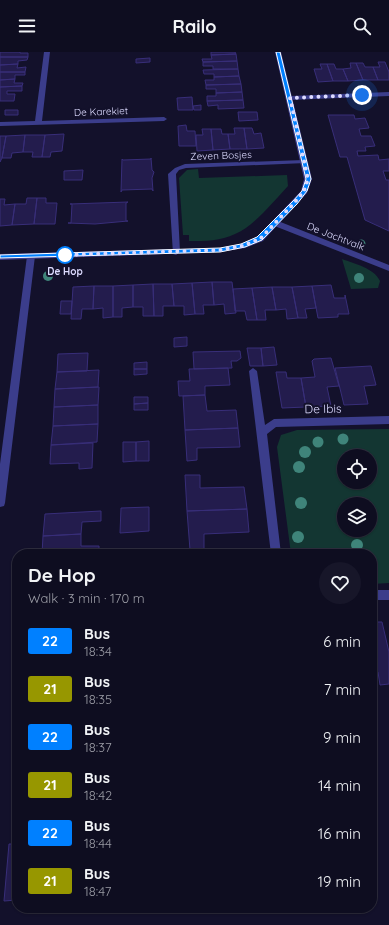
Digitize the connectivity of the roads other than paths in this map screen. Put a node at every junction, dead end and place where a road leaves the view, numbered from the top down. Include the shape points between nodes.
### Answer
1 (47, 52) edge
2 (278, 52) edge
3 (389, 94) edge
4 (290, 98) junction
5 (164, 119) dead end
6 (38, 123) junction
7 (0, 124) edge
8 (304, 162) junction
9 (276, 223) junction
10 (176, 252) junction
11 (31, 256) junction
12 (0, 257) edge
13 (389, 268) edge
14 (253, 371) dead end
15 (389, 420) edge
16 (262, 433) junction
17 (0, 503) edge
18 (275, 549) edge
19 (389, 594) edge
20 (377, 595) edge

1 - 6 street
2 - 4 street
3 - 4 street
4 - 8 street
5 - 6 street, De Karekiet
6 - 7 street, De Karekiet
8 - 9 street via 308,179 304,191
8 - 10 street, Zeven Bosjes via 185,166 177,169 172,174
9 - 10 street via 260,239 242,246
9 - 13 street, De Jachtvalk
10 - 11 street
11 - 12 street
11 - 17 street
14 - 16 street
15 - 16 street, De Ibis via 274,423
16 - 18 street
19 - 20 street

